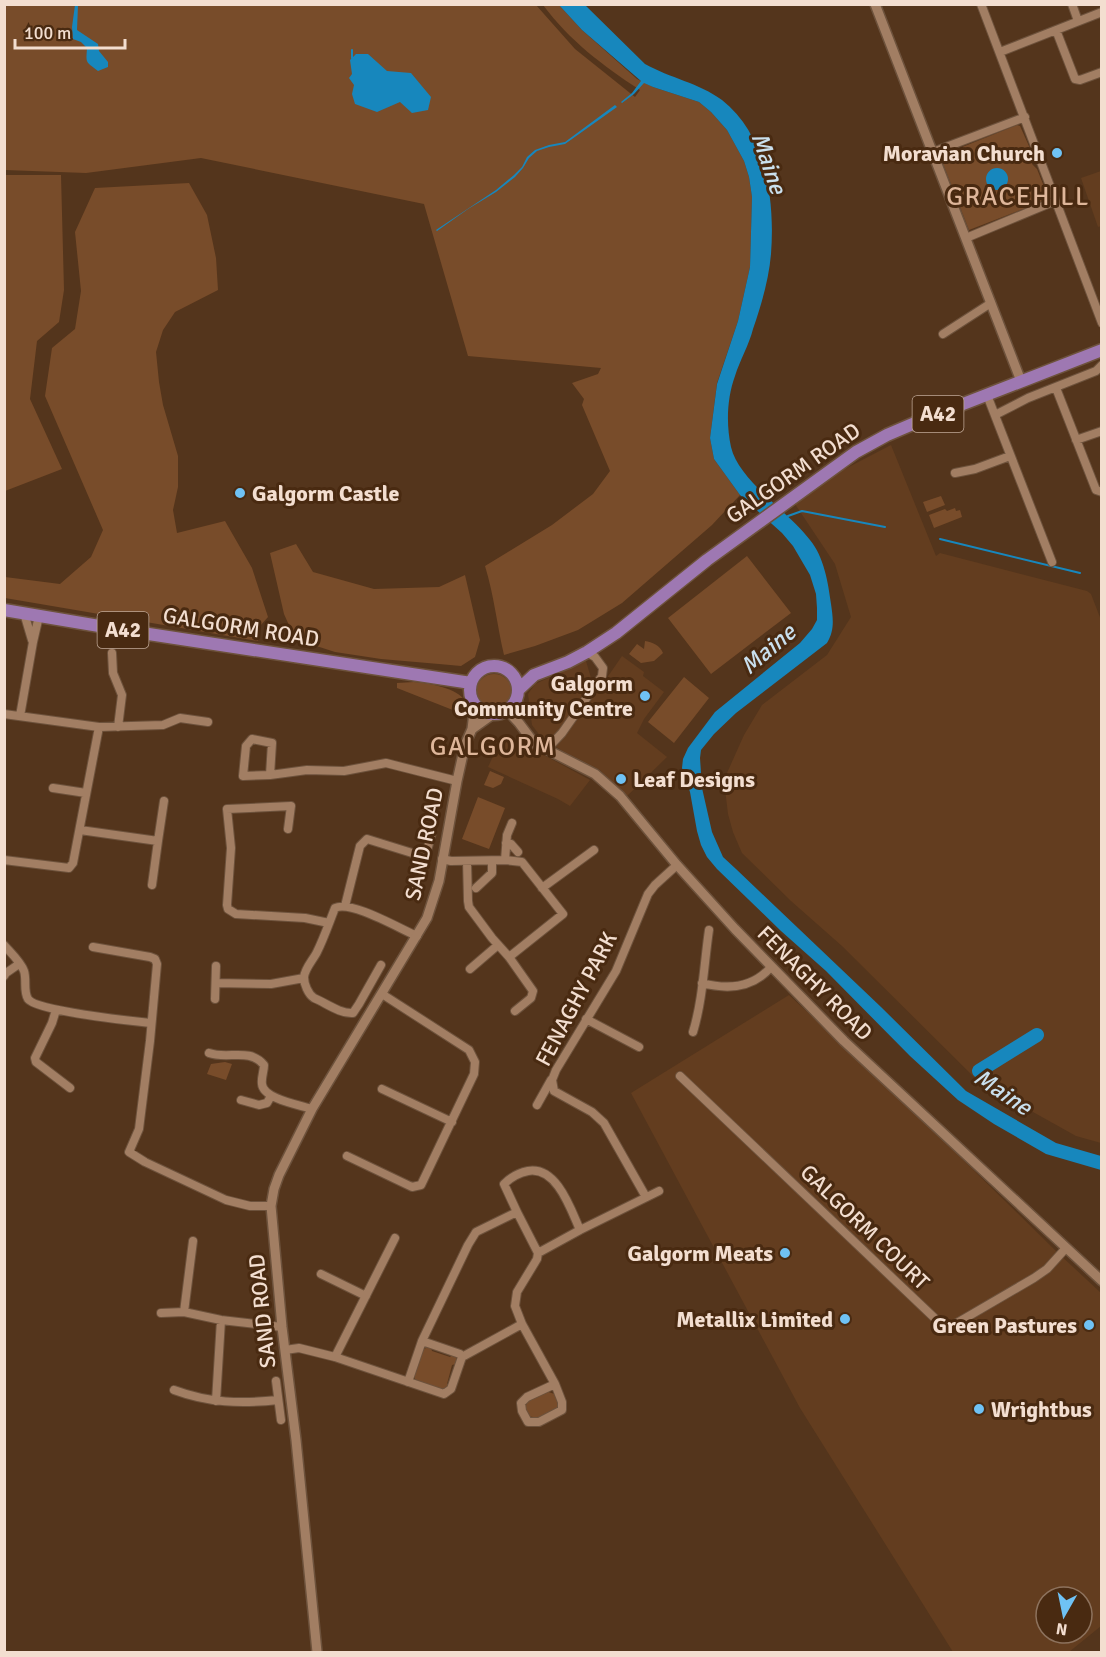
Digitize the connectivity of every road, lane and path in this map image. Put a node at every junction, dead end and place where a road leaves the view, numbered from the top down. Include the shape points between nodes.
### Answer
1 (875, 4) edge
2 (981, 4) edge
3 (1072, 4) edge
4 (1101, 12) edge
5 (1078, 21) junction
6 (1056, 30) junction
7 (1000, 52) junction
8 (1101, 72) edge
9 (1024, 117) junction
10 (933, 152) junction
11 (1055, 201) junction
12 (966, 238) junction
13 (991, 303) junction
14 (1101, 323) edge
15 (943, 334) dead end
16 (1101, 350) edge
17 (1101, 365) edge
18 (1021, 381) junction
19 (1056, 388) junction
20 (987, 395) junction
21 (994, 415) junction
22 (1101, 431) edge
23 (1076, 440) junction
24 (1010, 456) junction
25 (955, 473) dead end
26 (1101, 492) edge
27 (1052, 562) dead end
28 (4, 610) edge
29 (24, 613) junction
30 (42, 619) junction
31 (33, 642) junction
32 (587, 652) junction
33 (112, 654) dead end
34 (507, 670) junction
35 (534, 675) junction
36 (471, 683) junction
37 (518, 690) junction
38 (475, 704) junction
39 (507, 710) junction
40 (4, 714) edge
41 (493, 714) junction
42 (20, 716) junction
43 (208, 722) dead end
44 (99, 727) junction
45 (118, 727) junction
46 (472, 729) junction
47 (547, 749) junction
48 (270, 775) junction
49 (457, 781) junction
50 (53, 788) dead end
51 (87, 793) junction
52 (165, 801) dead end
53 (512, 823) dead end
54 (288, 829) dead end
55 (80, 830) junction
56 (432, 833) dead end
57 (158, 841) junction
58 (506, 843) junction
59 (594, 850) dead end
60 (519, 852) dead end
61 (425, 857) junction
62 (442, 859) junction
63 (4, 860) edge
64 (505, 860) junction
65 (467, 861) junction
66 (492, 861) junction
67 (677, 865) junction
68 (152, 885) dead end
69 (476, 888) dead end
70 (542, 888) junction
71 (416, 889) dead end
72 (345, 906) junction
73 (329, 923) junction
74 (709, 930) dead end
75 (417, 936) junction
76 (4, 945) edge
77 (498, 945) junction
78 (93, 947) dead end
79 (509, 957) junction
80 (19, 964) junction
81 (381, 964) dead end
82 (216, 966) dead end
83 (771, 967) junction
84 (471, 969) dead end
85 (4, 976) edge
86 (304, 978) junction
87 (216, 983) junction
88 (702, 983) junction
89 (382, 994) junction
90 (216, 999) dead end
91 (56, 1010) junction
92 (514, 1011) dead end
93 (586, 1019) junction
94 (151, 1023) junction
95 (693, 1032) dead end
96 (639, 1047) dead end
97 (209, 1053) dead end
98 (556, 1070) junction
99 (680, 1076) dead end
100 (70, 1088) dead end
101 (382, 1089) dead end
102 (270, 1096) junction
103 (241, 1100) dead end
104 (537, 1105) dead end
105 (312, 1109) junction
106 (452, 1122) junction
107 (347, 1156) dead end
108 (659, 1191) dead end
109 (646, 1197) junction
110 (271, 1206) junction
111 (517, 1212) junction
112 (580, 1230) junction
113 (395, 1238) dead end
114 (194, 1241) dead end
115 (1066, 1248) junction
116 (538, 1253) junction
117 (321, 1274) dead end
118 (1101, 1281) edge
119 (366, 1296) junction
120 (184, 1312) junction
121 (161, 1313) dead end
122 (221, 1320) junction
123 (522, 1324) junction
124 (282, 1327) junction
125 (422, 1341) junction
126 (285, 1350) junction
127 (335, 1357) junction
128 (462, 1358) junction
129 (276, 1380) dead end
130 (408, 1382) junction
131 (555, 1384) junction
132 (174, 1390) dead end
133 (278, 1400) junction
134 (216, 1401) junction
135 (281, 1420) dead end
136 (317, 1653) edge

1 - 10 street
2 - 7 street
3 - 5 street
4 - 5 street
5 - 6 street
6 - 7 street
6 - 8 street via 1075,79
7 - 9 street
9 - 10 street
9 - 11 street
10 - 12 street
11 - 12 street
11 - 14 street
12 - 13 street
13 - 15 street
13 - 18 street
16 - 18 main road, GALGORM ROAD / A42
17 - 19 street via 1096,371
18 - 20 main road, GALGORM ROAD / A42
19 - 21 street
19 - 23 street
20 - 21 street
20 - 32 main road, GALGORM ROAD / A42 via 887,435 856,452
21 - 24 street
22 - 23 street
23 - 26 street via 1096,490
24 - 25 street
24 - 27 street
28 - 29 main road, GALGORM ROAD / A42
29 - 30 main road, GALGORM ROAD / A42
29 - 31 street
30 - 31 street
30 - 36 main road, GALGORM ROAD / A42
31 - 42 street
32 - 35 main road, GALGORM ROAD / A42
32 - 47 street via 600,662 602,676
33 - 45 street via 113,673 122,695
34 - 35 main road
34 - 36 main road via 486,667
34 - 37 main road
35 - 37 main road, GALGORM ROAD / A42
36 - 38 main road
37 - 39 main road, A42 via 516,700
38 - 41 main road
38 - 46 street, SAND ROAD
39 - 41 main road
39 - 47 street, FENAGHY ROAD via 534,743
40 - 42 street
41 - 46 street
42 - 44 street
43 - 45 street via 180,718 163,726
44 - 45 street
44 - 51 street
46 - 49 street, SAND ROAD
47 - 67 street, FENAGHY ROAD via 595,774 620,796
48 - 48 street via 272,743 252,739 246,746 243,776
48 - 49 street via 344,771 387,763
49 - 62 street, SAND ROAD
50 - 51 street
51 - 55 street
52 - 57 street
53 - 58 street
54 - 73 street via 291,806 227,809 231,848 226,905 236,914
55 - 57 street
55 - 63 street via 69,868
56 - 61 street
57 - 68 street
58 - 60 street
58 - 64 street
59 - 70 street
61 - 71 street
61 - 72 street via 367,839 360,846
62 - 65 street
62 - 75 street, SAND ROAD via 427,918
64 - 66 street
64 - 70 street via 522,862
65 - 66 street
65 - 77 street via 469,907
66 - 69 street via 492,873
67 - 83 street, FENAGHY ROAD
67 - 93 street, FENAGHY PARK via 648,894 616,971
70 - 79 street via 563,914
72 - 73 street via 336,908
72 - 75 street
73 - 86 street
74 - 88 street
75 - 89 street, SAND ROAD
76 - 80 street
77 - 79 street
77 - 84 street
78 - 94 street via 155,959
79 - 92 street via 533,991 531,998
80 - 85 street
80 - 91 street via 24,971 28,999
81 - 86 street via 356,1010 349,1014 310,995
82 - 87 street
83 - 88 street via 743,986 719,988
83 - 115 street, FENAGHY ROAD via 844,1041
86 - 87 street via 272,984
87 - 90 street
88 - 95 street via 700,1011
89 - 105 street, SAND ROAD
89 - 106 street via 469,1050 475,1062 474,1074
91 - 94 street
91 - 100 street via 35,1058
93 - 96 street
93 - 98 street, FENAGHY PARK
94 - 110 street via 139,1129 129,1152 226,1200
97 - 102 street via 259,1058 264,1065 262,1084
98 - 104 street
98 - 109 street, FENAGHY PARK via 552,1080 554,1091 604,1123
99 - 115 street, GALGORM COURT via 944,1327 1034,1278
101 - 106 street
102 - 103 street via 262,1105
102 - 105 street
105 - 110 street, SAND ROAD via 279,1175
106 - 107 street via 417,1187
108 - 109 street
109 - 112 street
110 - 124 street, SAND ROAD
111 - 112 street via 504,1184 522,1172 540,1172 557,1184
111 - 116 street
111 - 125 street via 476,1232
112 - 116 street
113 - 119 street
114 - 120 street
115 - 118 street, FENAGHY ROAD
116 - 123 street via 516,1292 514,1306
117 - 119 street
119 - 127 street
120 - 121 street
120 - 122 street
122 - 124 street
122 - 134 street
123 - 128 street
123 - 131 street
124 - 126 street, SAND ROAD
125 - 128 street
125 - 130 street
126 - 127 street via 298,1348
126 - 136 street, SAND ROAD
127 - 130 street
128 - 130 street via 451,1389 444,1394
129 - 133 street
131 - 131 street via 561,1410 539,1422 528,1422 521,1403
132 - 134 street
133 - 134 street via 247,1404
133 - 135 street

